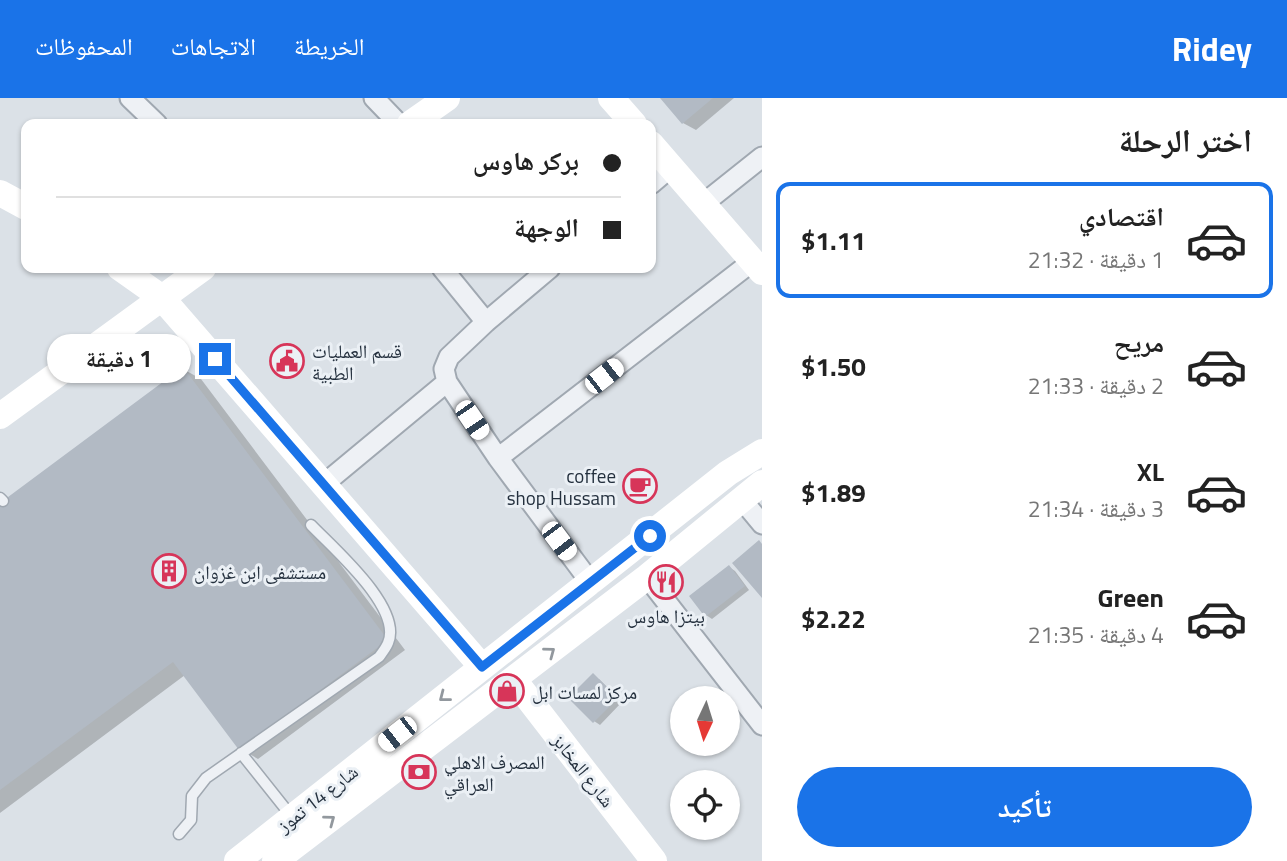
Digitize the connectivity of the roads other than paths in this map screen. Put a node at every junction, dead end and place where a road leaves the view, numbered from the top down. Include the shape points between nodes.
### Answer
1 (130, 98) edge
2 (374, 98) edge
3 (447, 98) edge
4 (611, 98) edge
5 (152, 119) edge
6 (394, 119) edge
7 (417, 119) edge
8 (630, 119) edge
9 (656, 150) edge
10 (762, 157) edge
11 (671, 167) junction
12 (656, 180) edge
13 (0, 193) edge
14 (21, 204) edge
15 (703, 204) junction
16 (757, 267) edge
17 (127, 273) edge
18 (196, 273) edge
19 (446, 273) edge
20 (545, 273) edge
21 (161, 296) junction
22 (486, 322) junction
23 (447, 382) junction
24 (0, 416) edge
25 (762, 438) edge
26 (762, 452) edge
27 (498, 458) junction
28 (728, 473) junction
29 (324, 484) junction
30 (756, 490) edge
31 (762, 524) edge
32 (311, 525) dead end
33 (647, 577) junction
34 (591, 583) junction
35 (482, 667) junction
36 (514, 680) junction
37 (762, 725) edge
38 (240, 753) junction
39 (292, 817) junction
40 (179, 834) dead end
41 (649, 859) edge
42 (237, 861) edge
43 (275, 861) edge

1 - 5 street
2 - 6 street
3 - 7 main road
4 - 8 main road
9 - 11 main road
10 - 15 street
11 - 12 street
11 - 15 main road
13 - 14 main road
15 - 16 main road
16 - 27 street
17 - 21 main road
18 - 21 main road
19 - 22 street
20 - 22 street
21 - 24 main road
21 - 29 main road
22 - 23 street via 449,356 444,369
23 - 27 street
23 - 29 street
25 - 28 main road
26 - 28 main road, شارع 14 تموز
27 - 34 street
28 - 34 main road, شارع 14 تموز
29 - 35 main road
30 - 31 street
30 - 33 main road, شارع 14 تموز
32 - 38 lane via 380,599 390,628 389,643 379,657
36 -> 33 main road, شارع 14 تموز
33 - 37 street
34 - 35 main road, شارع 14 تموز
35 -> 39 main road, شارع 14 تموز
36 - 41 main road, شارع المخابز
43 -> 36 main road, شارع 14 تموز
38 - 39 lane
38 - 40 lane via 206,778 192,796 191,820
39 - 42 main road, شارع 14 تموز

